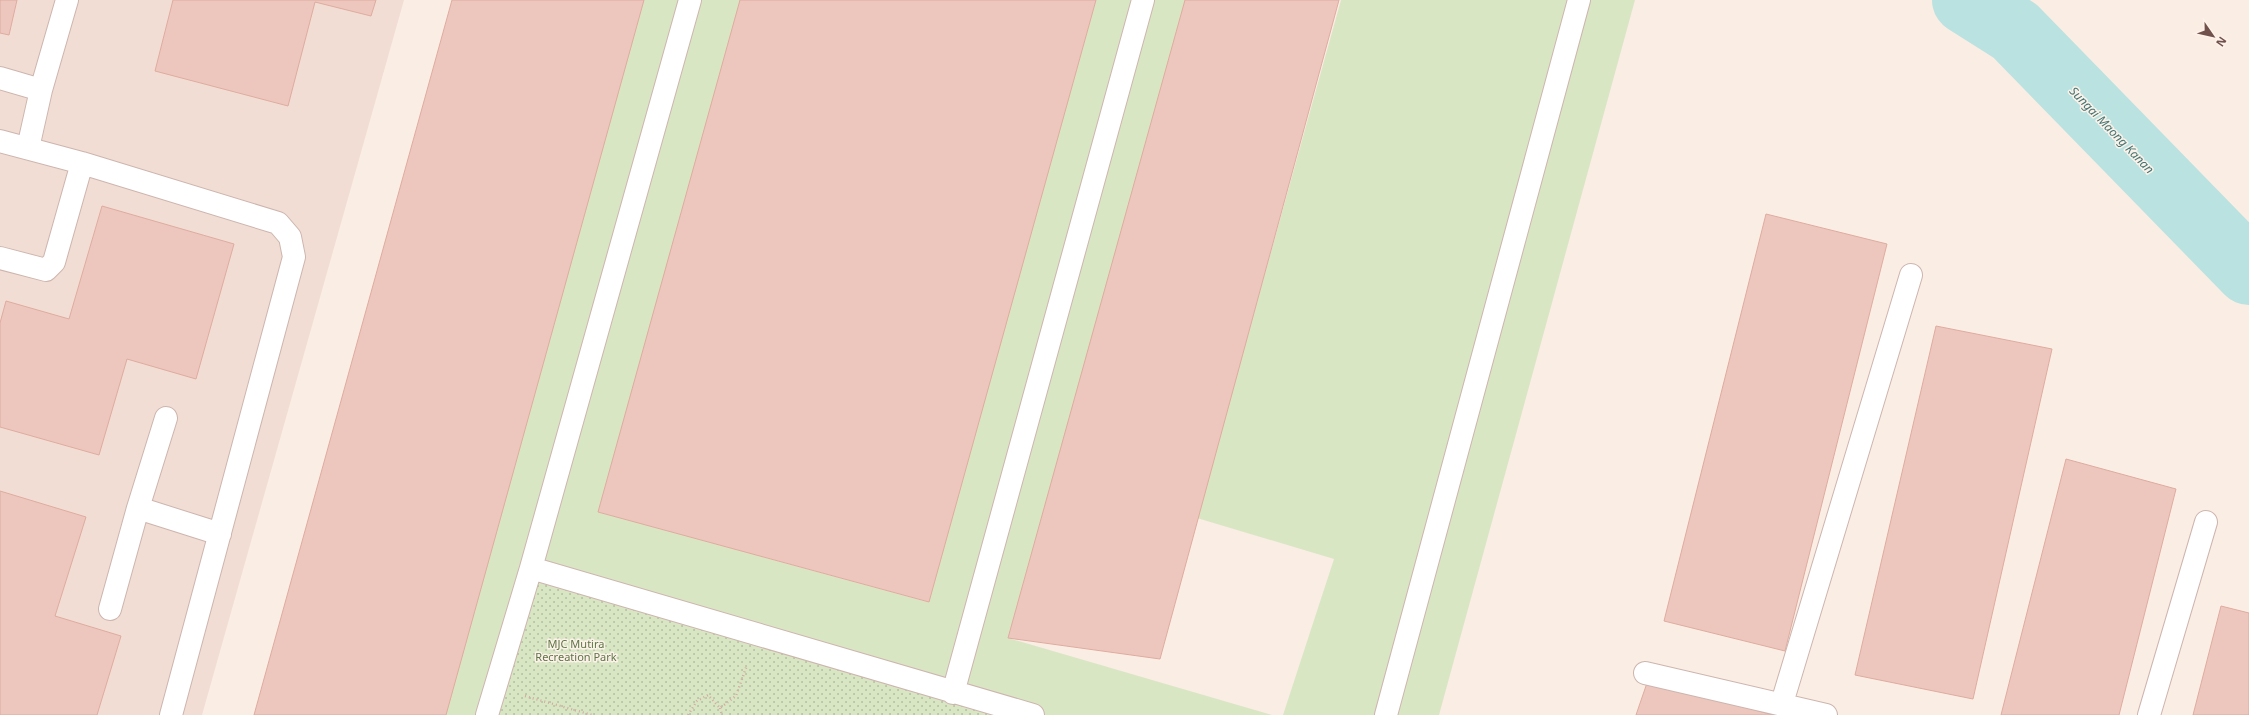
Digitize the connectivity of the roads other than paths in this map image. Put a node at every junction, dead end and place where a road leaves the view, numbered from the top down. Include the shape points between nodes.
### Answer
1 (66, 0) edge
2 (690, 0) edge
3 (1143, 0) edge
4 (1579, 0) edge
5 (0, 78) edge
6 (41, 90) junction
7 (0, 141) edge
8 (28, 148) junction
9 (82, 163) junction
10 (0, 258) edge
11 (1912, 276) dead end
12 (166, 418) dead end
13 (138, 508) junction
14 (2206, 522) dead end
15 (220, 534) junction
16 (531, 568) junction
17 (110, 609) dead end
18 (1645, 673) dead end
19 (953, 693) junction
20 (1782, 703) junction
21 (171, 715) edge
22 (487, 715) edge
23 (1033, 715) edge
24 (1386, 715) edge
25 (1826, 715) edge
26 (2149, 715) edge

1 - 6 street
2 - 16 street
3 - 19 street
4 - 24 street
5 - 6 street
6 - 8 street
7 - 8 street
8 - 9 street
9 - 10 street via 54,262 46,270
9 - 15 street via 278,223 290,237 294,257
11 - 20 street
12 - 13 street
13 - 15 street
13 - 17 street
14 - 26 street
15 - 21 street
16 - 19 street
16 - 22 street
18 - 20 street
19 - 23 street
20 - 25 street

